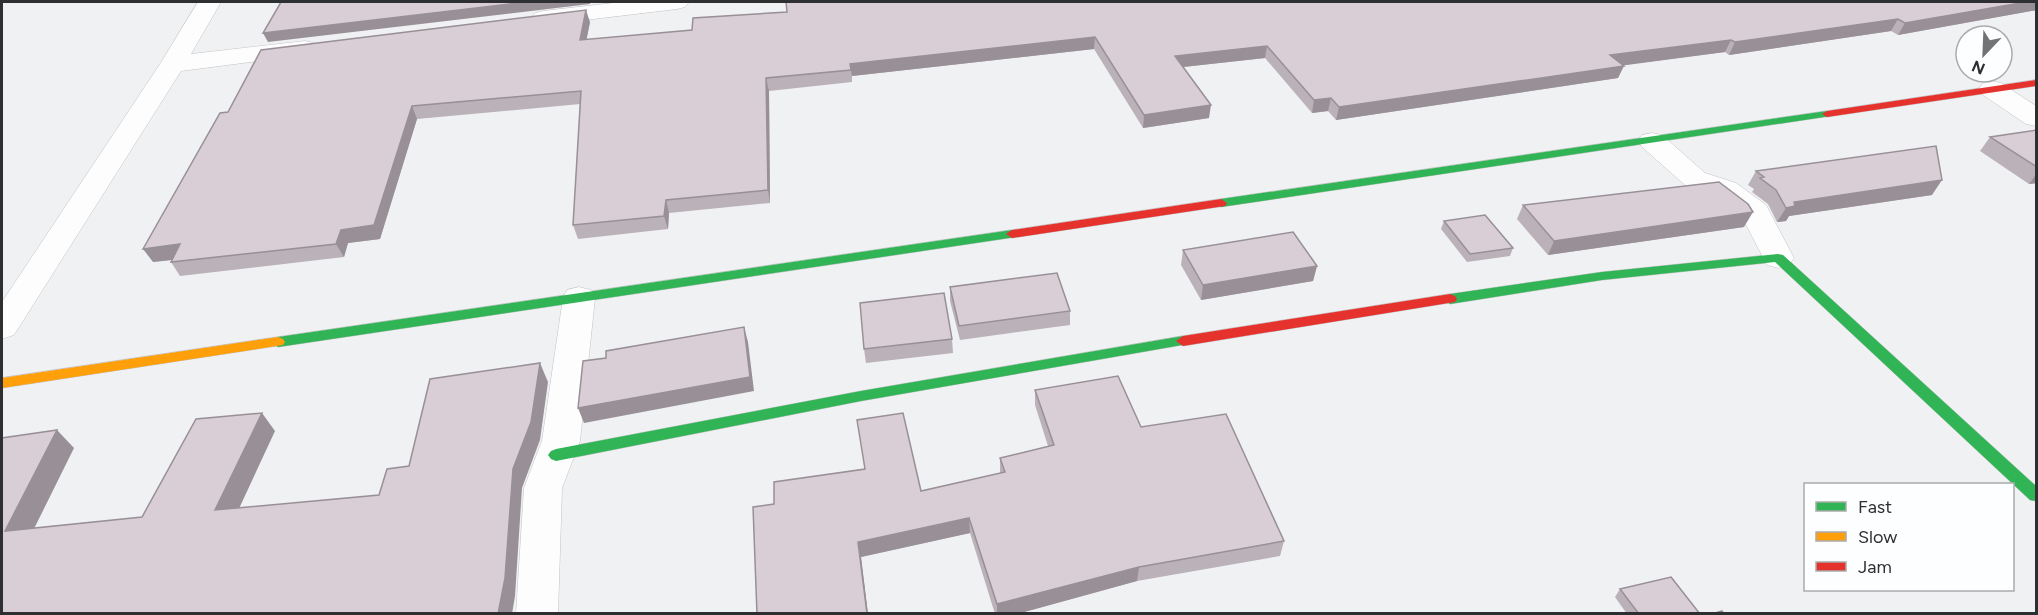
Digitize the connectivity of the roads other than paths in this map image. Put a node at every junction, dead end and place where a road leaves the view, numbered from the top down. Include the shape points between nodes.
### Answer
1 (210, 2) edge
2 (677, 2) edge
3 (525, 21) edge
4 (325, 45) edge
5 (172, 64) junction
6 (2037, 83) edge
7 (1992, 89) junction
8 (2037, 118) edge
9 (1652, 141) junction
10 (1778, 258) junction
11 (579, 298) junction
12 (2, 327) edge
13 (2, 383) edge
14 (556, 455) junction
15 (2037, 495) edge
16 (537, 614) edge

1 - 5 street
2 - 3 street
4 - 5 street
5 - 12 street
6 - 7 street
7 - 8 street
7 - 9 street
9 - 10 street via 1695,179 1726,189 1755,212
9 - 11 street
10 - 14 street via 1602,276 1273,326 861,396
10 - 15 street
11 - 13 street
11 - 14 street
14 - 16 street via 543,488

